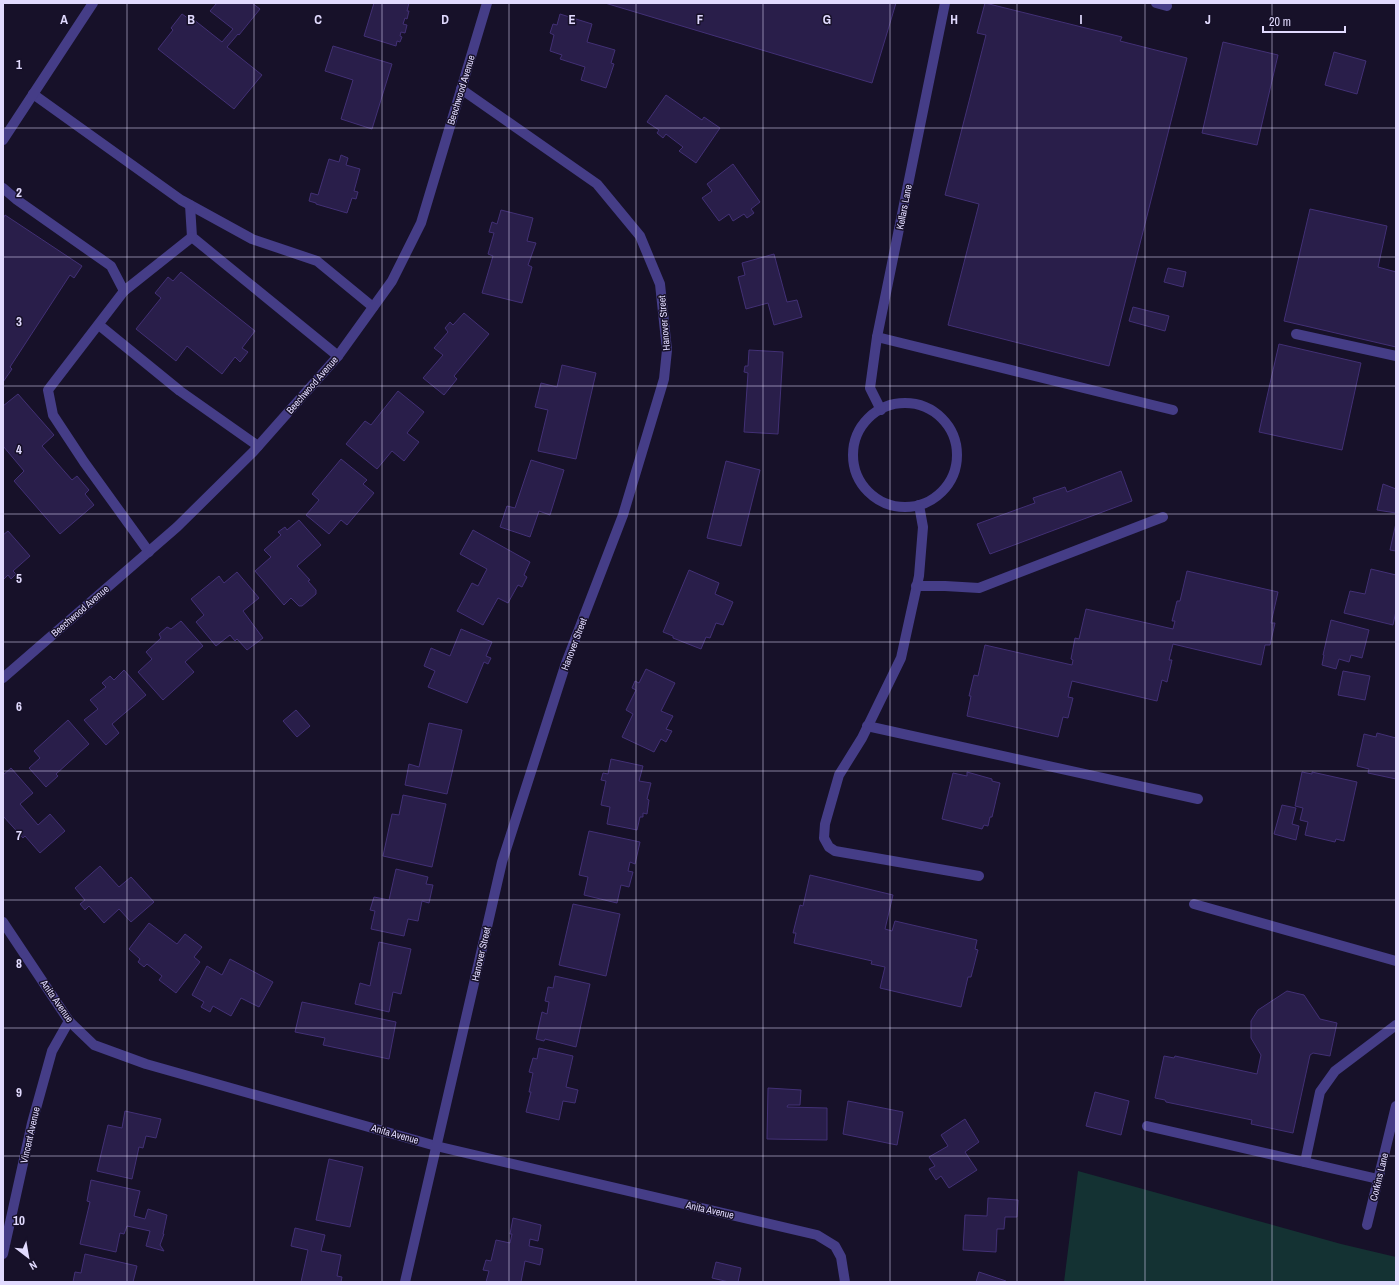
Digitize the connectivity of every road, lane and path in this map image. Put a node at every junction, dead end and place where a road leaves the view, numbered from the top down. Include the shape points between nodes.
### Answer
1 (93, 3) edge
2 (487, 3) edge
3 (945, 3) edge
4 (1156, 3) edge
5 (1167, 6) dead end
6 (461, 89) junction
7 (33, 94) junction
8 (3, 140) edge
9 (3, 188) edge
10 (190, 205) junction
11 (192, 237) junction
12 (124, 291) junction
13 (373, 307) junction
14 (99, 325) junction
15 (1296, 334) dead end
16 (877, 337) junction
17 (338, 356) junction
18 (1396, 356) edge
19 (881, 410) junction
20 (1173, 410) dead end
21 (258, 446) junction
22 (919, 506) junction
23 (1163, 517) dead end
24 (149, 552) junction
25 (916, 586) junction
26 (3, 678) edge
27 (868, 726) junction
28 (1198, 799) dead end
29 (979, 876) dead end
30 (1194, 904) dead end
31 (3, 922) edge
32 (1396, 961) edge
33 (69, 1021) junction
34 (1396, 1025) edge
35 (1396, 1106) edge
36 (1147, 1126) dead end
37 (436, 1146) junction
38 (1305, 1162) junction
39 (1378, 1179) junction
40 (1367, 1225) dead end
41 (3, 1254) edge
42 (405, 1282) edge
43 (845, 1282) edge

1 - 7 street
2 - 6 street, Beechwood Avenue
3 - 16 street, Kellars Lane
4 - 5 street
6 - 13 street, Beechwood Avenue via 421,223 392,281
6 - 37 street, Hanover Street via 597,184 640,236 660,284 667,350 664,379 623,515 566,663 502,862
7 - 8 street
7 - 10 street
9 - 12 street via 111,266
10 - 11 street
10 - 13 street via 252,239 317,261
11 - 12 street
11 - 17 street
12 - 14 street
13 - 17 street, Beechwood Avenue
14 - 21 street via 180,391
14 - 24 street via 48,390 53,415
15 - 18 street
16 - 19 street, Kellars Lane via 870,388
16 - 20 street
17 - 21 street, Beechwood Avenue
19 - 22 street via 868,420 858,434 854,450 855,467 861,482 872,495 886,504 902,508
19 - 22 street via 898,404 915,404 932,411 945,422 954,437 958,454 955,472 947,487
21 - 24 street, Beechwood Avenue
22 - 25 street via 923,527
23 - 25 street via 979,588
24 - 26 street, Beechwood Avenue
25 - 27 street via 901,658
27 - 28 street
27 - 29 street via 839,775 825,824 824,838 829,847 835,851
30 - 32 street
31 - 33 street, Anita Avenue
33 - 37 street, Anita Avenue via 94,1045 146,1064
33 - 41 street, Vincent Avenue via 52,1052 32,1122
34 - 38 street via 1335,1071 1326,1082 1320,1092
35 - 39 street, Corkins Lane
36 - 38 street
37 - 42 street, Hanover Street
37 - 43 street, Anita Avenue via 817,1235 835,1246 842,1257
38 - 39 street
39 - 40 street, Corkins Lane

